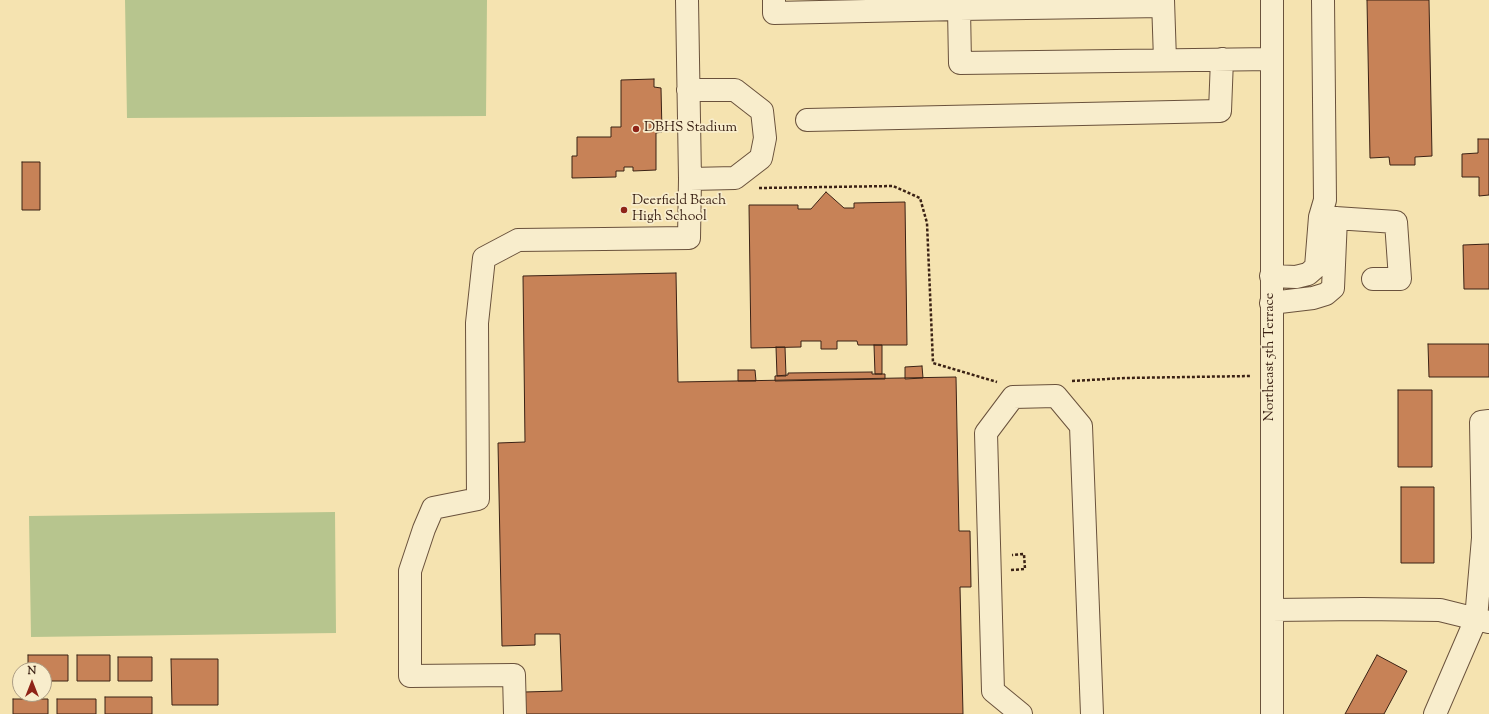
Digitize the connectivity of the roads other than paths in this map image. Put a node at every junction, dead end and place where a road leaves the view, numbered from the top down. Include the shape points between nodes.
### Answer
1 (687, 0) edge
2 (774, 0) edge
3 (1272, 0) edge
4 (1323, 0) edge
5 (1163, 3) edge
6 (959, 9) junction
7 (1222, 59) junction
8 (1272, 59) junction
9 (1165, 60) junction
10 (688, 90) junction
11 (807, 120) dead end
12 (690, 179) junction
13 (1328, 218) junction
14 (1271, 276) junction
15 (1373, 279) dead end
16 (1271, 303) junction
17 (1489, 421) edge
18 (1486, 511) edge
19 (1272, 610) junction
20 (1482, 621) edge
21 (515, 714) edge
22 (1021, 714) edge
23 (1092, 714) edge
24 (1272, 714) edge
25 (1435, 714) edge

1 - 10 street
2 - 6 street via 774,13
3 - 8 street, Northeast 5th Terrace
4 - 13 street via 1325,200
5 - 6 street
5 - 9 street
6 - 9 street via 960,64
7 - 8 street
7 - 9 street
7 - 11 street via 1220,111
8 - 14 street, Northeast 5th Terrace
10 - 12 street
10 - 12 street via 735,90 762,111 765,138 760,158 735,178
12 - 21 street via 688,238 518,240 484,258 478,323 478,499 433,508 424,530 410,570 410,676 514,675
13 - 14 street via 1316,267 1308,274 1296,277
13 - 15 street via 1396,222 1400,279
13 - 16 street via 1333,288 1326,294 1313,298
14 - 16 street, Northeast 5th Terrace
16 - 19 street, Northeast 5th Terrace
17 - 18 street via 1481,422
18 - 20 street via 1483,538
19 - 20 street via 1440,610
19 - 24 street, Northeast 5th Terrace
20 - 25 street
22 - 23 street via 993,691 986,433 1013,397 1056,396 1081,426

